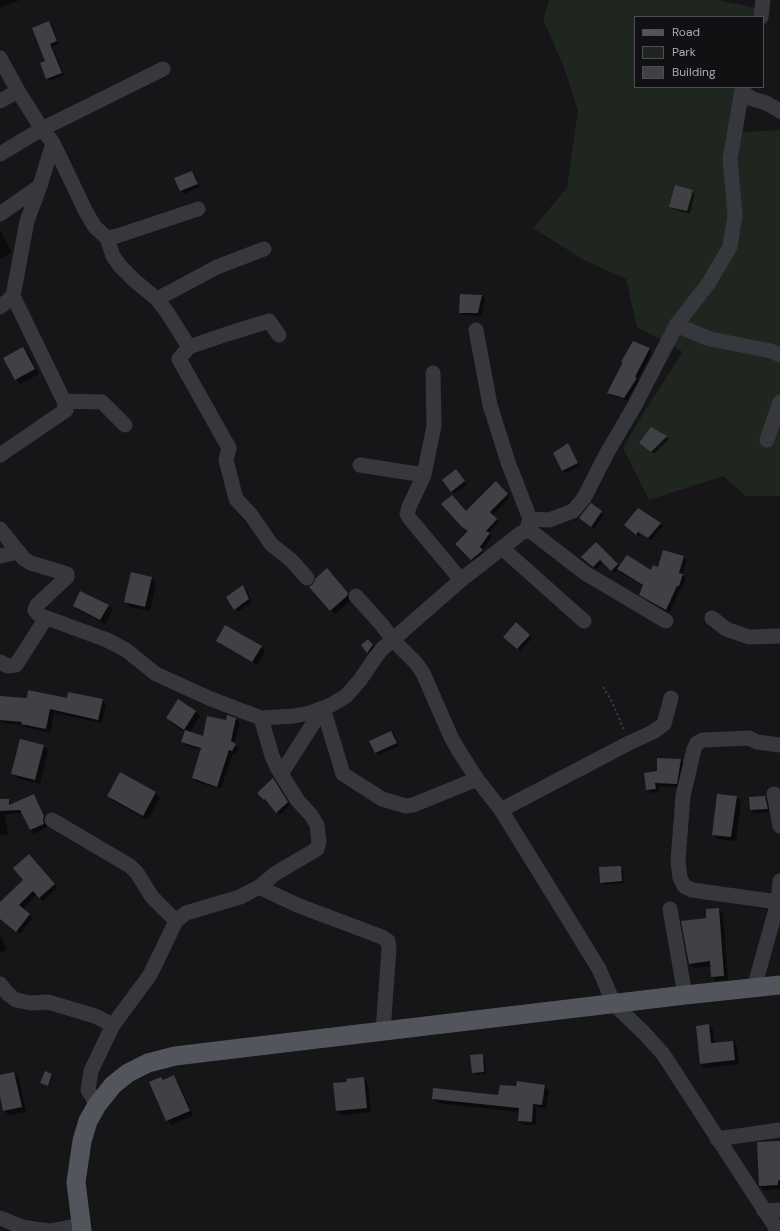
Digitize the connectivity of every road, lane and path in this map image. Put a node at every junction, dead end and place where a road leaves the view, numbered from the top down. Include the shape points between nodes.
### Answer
1 (763, 0) edge
2 (761, 16) edge
3 (0, 58) edge
4 (163, 69) dead end
5 (743, 89) edge
6 (18, 91) junction
7 (0, 101) edge
8 (780, 111) edge
9 (42, 129) junction
10 (53, 143) junction
11 (0, 154) edge
12 (40, 186) junction
13 (198, 209) dead end
14 (0, 214) edge
15 (107, 238) junction
16 (264, 249) dead end
17 (13, 296) junction
18 (157, 299) junction
19 (0, 307) edge
20 (676, 325) junction
21 (476, 330) dead end
22 (280, 335) dead end
23 (189, 347) junction
24 (780, 355) edge
25 (433, 373) dead end
26 (64, 402) junction
27 (780, 402) edge
28 (125, 425) dead end
29 (767, 440) dead end
30 (0, 455) edge
31 (360, 465) dead end
32 (424, 475) junction
33 (528, 525) junction
34 (0, 528) edge
35 (502, 548) junction
36 (19, 552) junction
37 (0, 556) edge
38 (307, 578) dead end
39 (461, 580) junction
40 (356, 596) dead end
41 (46, 618) junction
42 (712, 618) dead end
43 (584, 621) dead end
44 (666, 621) dead end
45 (780, 636) edge
46 (394, 640) junction
47 (0, 662) edge
48 (604, 687) dead end
49 (671, 698) dead end
50 (323, 708) junction
51 (261, 718) junction
52 (630, 743) junction
53 (780, 746) edge
54 (281, 774) junction
55 (477, 778) junction
56 (774, 794) dead end
57 (501, 810) junction
58 (52, 820) dead end
59 (780, 826) edge
60 (780, 881) edge
61 (259, 887) junction
62 (778, 902) junction
63 (670, 909) dead end
64 (176, 921) junction
65 (0, 984) edge
66 (780, 985) edge
67 (754, 988) junction
68 (685, 995) junction
69 (614, 1004) junction
70 (113, 1025) junction
71 (383, 1031) junction
72 (97, 1105) junction
73 (780, 1130) edge
74 (717, 1139) junction
75 (780, 1210) edge
76 (764, 1211) junction
77 (0, 1218) edge
78 (81, 1228) edge
79 (778, 1231) edge

1 - 2 street
3 - 6 street
4 - 9 street
5 - 8 street via 750,98
5 - 20 street via 730,159 735,215 730,247 708,284
6 - 7 street
6 - 9 street
9 - 10 street
9 - 11 street
10 - 12 street
10 - 15 street via 86,212 95,227
12 - 14 street
12 - 17 street via 27,221
13 - 15 street
15 - 18 street via 113,256 120,266
16 - 18 street via 217,267
17 - 19 street
17 - 26 street
18 - 23 street
20 - 24 street via 710,339 772,351
20 - 33 street via 584,498 573,511
21 - 33 street via 490,405
22 - 23 street via 269,321
23 - 38 street via 179,359 229,448 226,460 236,498 271,544 292,561
25 - 32 street via 434,426
26 - 28 street via 102,402
26 - 30 street via 66,410
27 - 29 street
31 - 32 street
32 - 39 street via 408,514
33 - 35 street
33 - 44 street via 532,532 585,573
34 - 36 street
35 - 39 street
35 - 43 street
36 - 37 street
36 - 41 street via 31,563 67,574 67,577 37,605 35,610
39 - 46 street
40 - 46 street
41 - 47 street via 16,665 8,666
41 - 51 street via 107,640 126,650 156,674
42 - 45 street via 726,628 749,636
46 - 50 street via 382,649 346,696
46 - 55 street via 424,673 451,737
48 - 52 path
49 - 52 street via 664,724
50 - 51 street via 294,716
50 - 54 street
50 - 55 street via 343,774 382,799 406,806
51 - 54 street via 272,756
52 - 57 street
53 - 62 street via 749,738 703,740 697,743 683,796 678,861 680,878 684,886 692,890
54 - 61 street via 298,801 318,825 319,842 317,849 276,872
55 - 57 street
56 - 59 street
57 - 69 street via 599,970
58 - 64 street via 130,866 152,897
60 - 62 street
61 - 64 street via 240,897 186,913
61 - 71 street via 388,941
62 - 67 street
63 - 68 street
64 - 70 street via 150,975
65 - 70 street via 16,1000 31,1003 48,1002 95,1016
66 - 67 main road
67 - 68 main road
68 - 69 main road
69 - 71 main road
69 - 74 street via 663,1054
70 - 72 street via 91,1071 88,1090
71 - 72 main road via 175,1056 148,1063 128,1073
72 - 78 main road via 88,1121 82,1141 76,1182
73 - 74 street
74 - 76 street
75 - 76 street
76 - 79 street
77 - 78 street via 22,1227 50,1231

